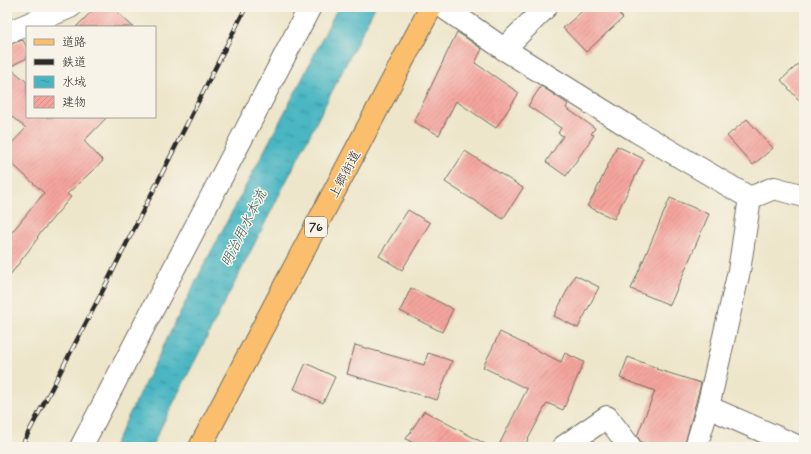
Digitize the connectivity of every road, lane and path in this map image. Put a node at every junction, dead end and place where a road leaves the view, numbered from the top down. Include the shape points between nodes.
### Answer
1 (70, 7) edge
2 (310, 7) edge
3 (431, 7) edge
4 (443, 7) edge
5 (546, 7) edge
6 (7, 33) edge
7 (504, 49) junction
8 (804, 196) edge
9 (750, 198) junction
10 (708, 407) junction
11 (81, 447) edge
12 (200, 447) edge
13 (563, 447) edge
14 (630, 447) edge
15 (696, 447) edge
16 (799, 447) edge

1 - 6 street
2 - 11 street
3 - 12 main road, 上郷街道 / 76
4 - 7 street
5 - 7 street
7 - 9 street
8 - 9 street via 774,188
9 - 10 street via 739,271
10 - 15 street
10 - 16 street
13 - 14 street via 607,417

